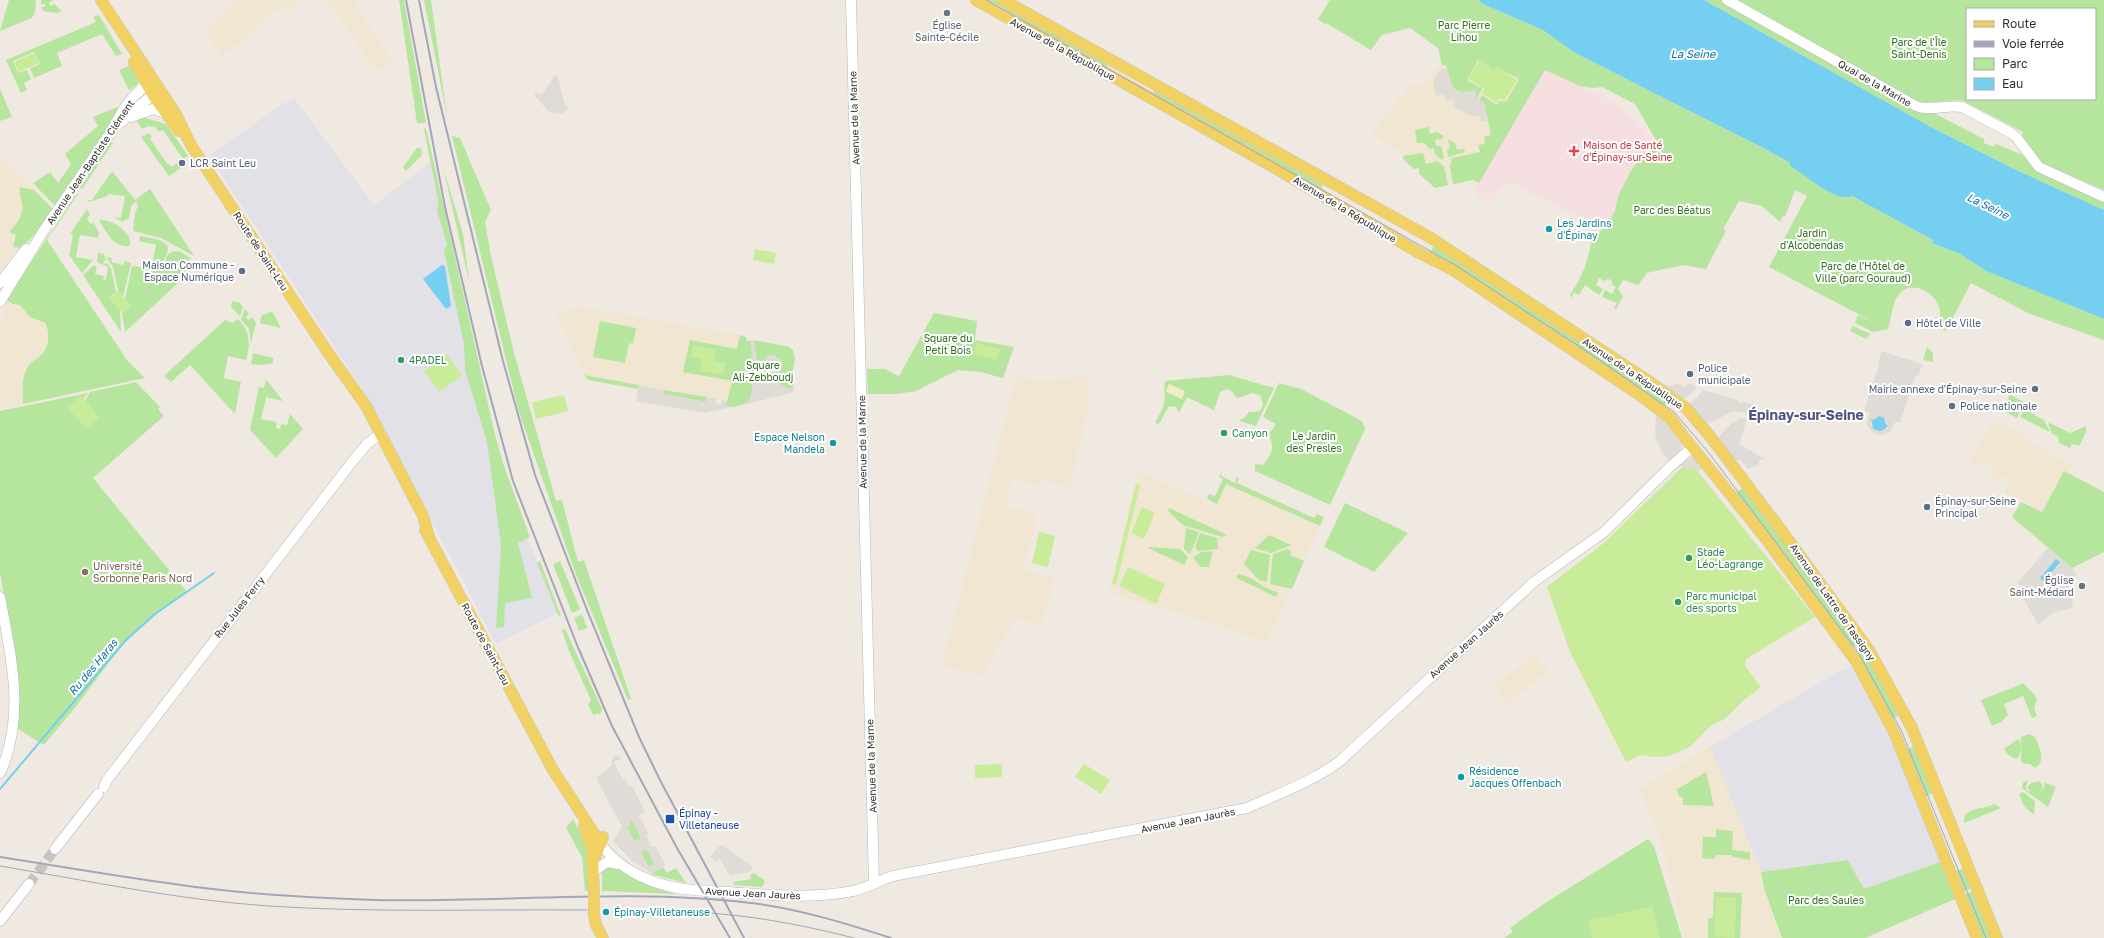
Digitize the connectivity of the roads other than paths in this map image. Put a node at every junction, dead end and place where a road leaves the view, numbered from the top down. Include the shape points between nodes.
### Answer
1 (101, 0) edge
2 (851, 0) edge
3 (976, 0) edge
4 (1003, 0) edge
5 (1727, 0) edge
6 (150, 82) junction
7 (157, 92) junction
8 (121, 104) junction
9 (165, 113) junction
10 (119, 125) junction
11 (192, 145) junction
12 (2104, 197) edge
13 (44, 230) junction
14 (0, 283) edge
15 (0, 302) edge
16 (378, 435) junction
17 (1709, 435) joint
18 (1693, 448) junction
19 (0, 597) edge
20 (544, 751) junction
21 (0, 773) edge
22 (577, 807) junction
23 (604, 843) junction
24 (55, 849) tunnel mouth
25 (621, 865) junction
26 (595, 870) junction
27 (635, 872) junction
28 (874, 883) junction
29 (28, 884) tunnel mouth
30 (0, 921) edge
31 (603, 938) edge
32 (1977, 938) edge
33 (1997, 938) edge

1 - 6 main road, Route de Saint-Leu
2 - 28 street, Avenue de la Marne
3 - 18 main road, Avenue de la République via 1475,283 1641,396 1670,418
4 - 17 main road, Avenue de la République via 1431,238 1650,382 1686,408
5 - 12 street, Quai de la Marine via 1916,106 1962,107 2016,136 2039,167
6 - 7 main road, Route de Saint-Leu
6 - 8 street, Avenue Jean-Baptiste Clément
7 - 9 main road, Route de Saint-Leu
7 - 10 street, Avenue Jean-Baptiste Clément
7 - 11 main road, Route de Saint-Leu via 176,114
8 - 10 street via 125,115
8 - 13 street, Avenue Jean-Baptiste Clément via 109,135
9 - 10 street, Avenue Jean-Baptiste Clément via 148,110
9 - 11 main road, Route de Saint-Leu
11 - 16 main road, Route de Saint-Leu via 331,358 366,406
13 - 14 street, Avenue Jean-Baptiste Clément
13 - 15 street, Avenue Jean-Baptiste Clément
16 - 20 main road, Route de Saint-Leu via 423,516 429,536
16 - 24 street, Rue Jules Ferry via 359,452
17 - 33 main road, Avenue de Lattre de Tassigny via 1869,650 1912,728
18 - 28 street, Avenue Jean Jaurès via 1671,466 1603,533 1535,581 1331,767 1284,792 1231,813 901,875
18 - 32 main road, Avenue de Lattre de Tassigny via 1804,587 1874,691 1894,732
19 - 21 street via 13,670 15,697 12,734
20 - 22 main road, Route de Saint-Leu
20 - 23 main road, Route de Saint-Leu via 574,790
22 - 23 main road, Route de Saint-Leu
22 - 26 main road via 590,840
23 - 25 street, Avenue Jean Jaurès
23 - 26 main road
23 - 27 street, Avenue Jean Jaurès
25 - 26 street via 609,861
25 - 27 street, Avenue Jean Jaurès
26 - 31 main road, bridge via 594,915
27 - 28 street, Avenue Jean Jaurès via 660,884 679,888 776,895 843,892
29 - 30 street

